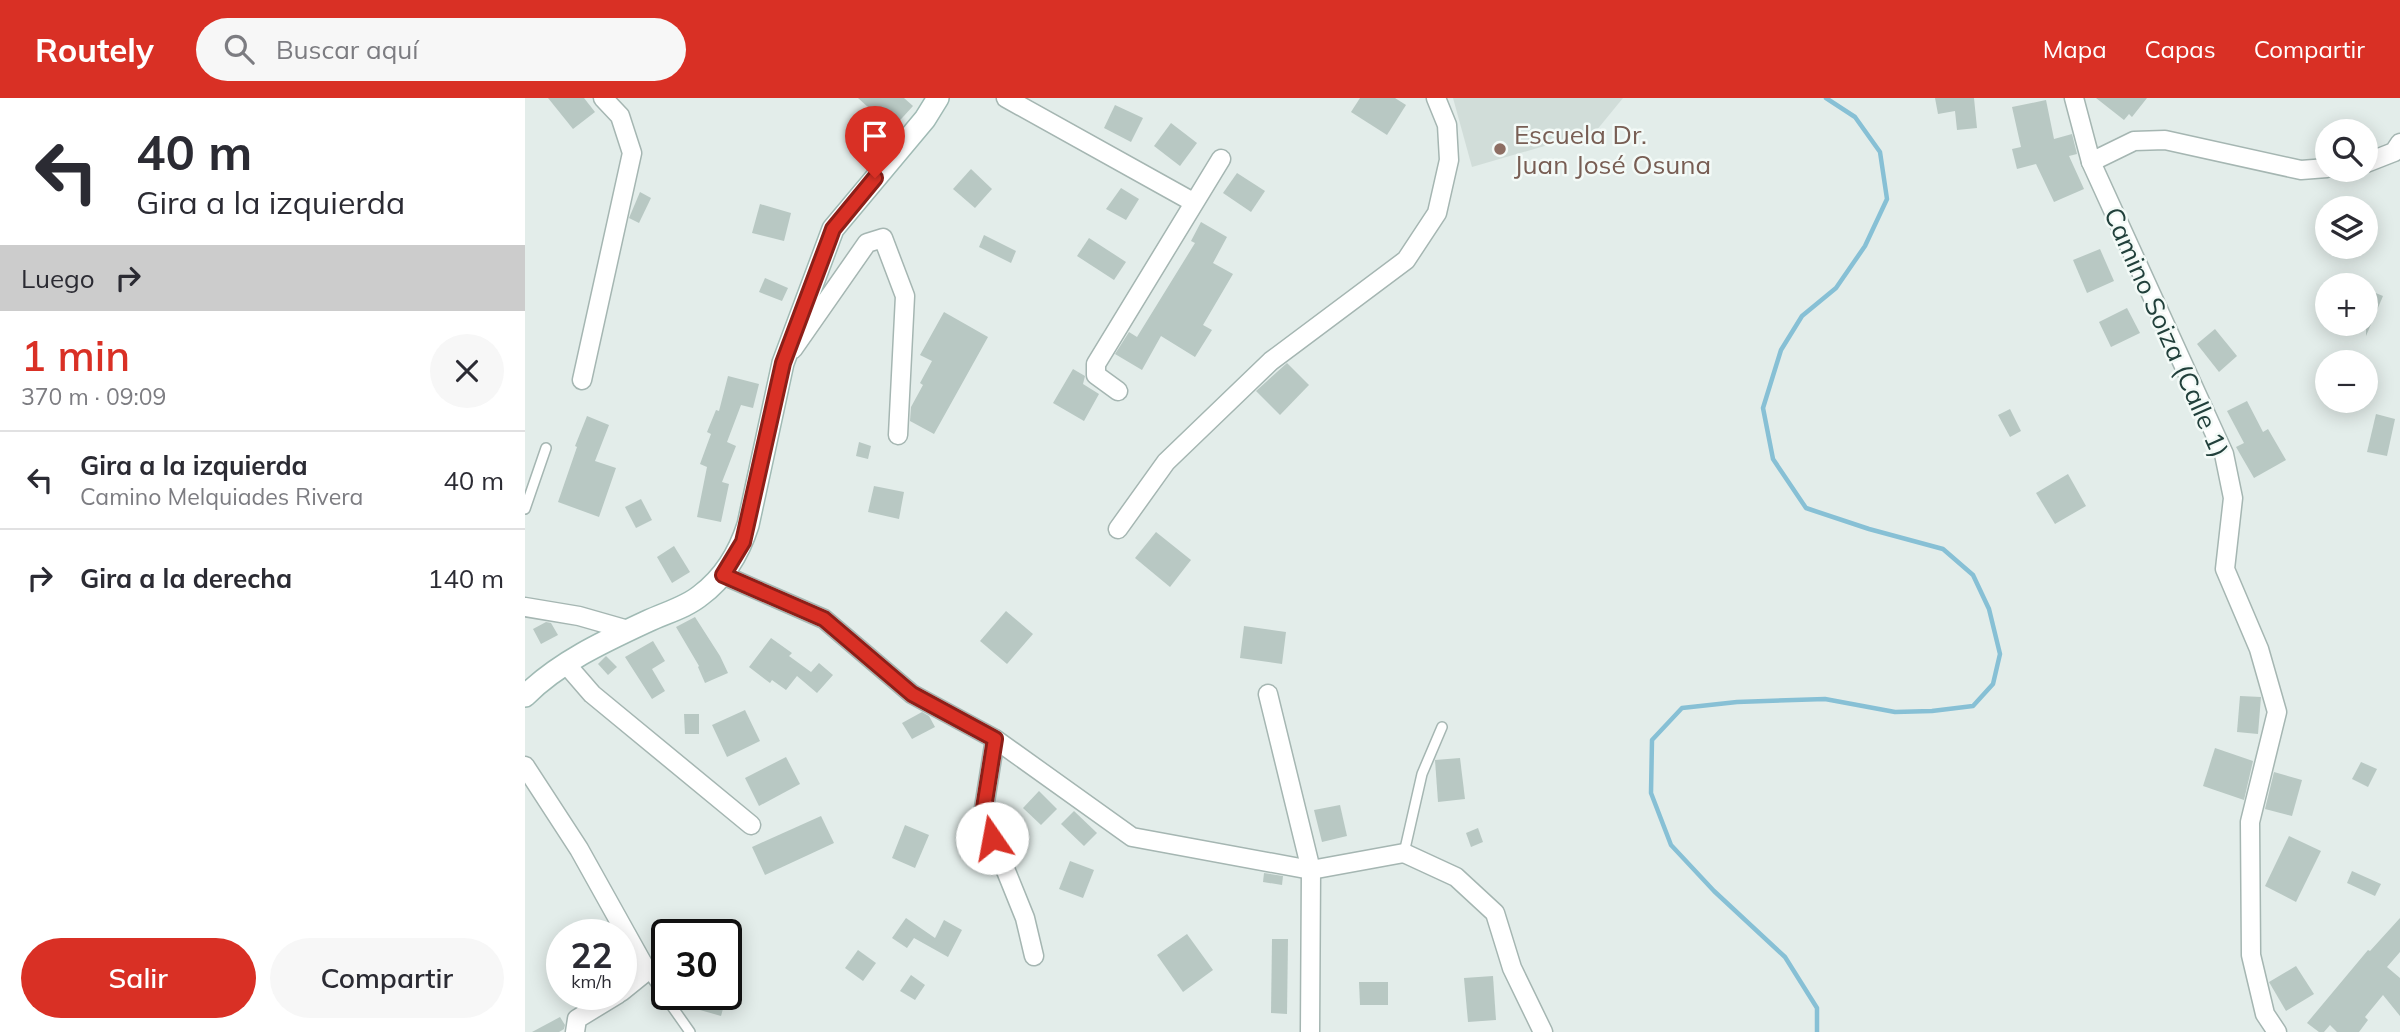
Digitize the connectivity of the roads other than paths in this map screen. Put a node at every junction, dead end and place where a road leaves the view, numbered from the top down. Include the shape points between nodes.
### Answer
1 (603, 98) edge
2 (938, 98) edge
3 (1006, 98) edge
4 (1436, 98) edge
5 (2074, 98) edge
6 (2400, 143) edge
7 (2378, 158) edge
8 (1221, 159) dead end
9 (2091, 162) junction
10 (2315, 169) edge
11 (1193, 202) junction
12 (783, 363) junction
13 (582, 380) dead end
14 (1118, 391) dead end
15 (898, 435) dead end
16 (546, 448) dead end
17 (525, 509) edge
18 (1118, 529) dead end
19 (723, 575) junction
20 (525, 607) edge
21 (628, 631) junction
22 (566, 664) junction
23 (1268, 694) dead end
24 (525, 696) edge
25 (1442, 727) dead end
26 (995, 739) junction
27 (525, 766) edge
28 (751, 825) dead end
29 (1404, 853) junction
30 (1311, 870) junction
31 (1034, 956) dead end
32 (646, 971) junction
33 (637, 979) edge
34 (592, 1010) edge
35 (575, 1032) edge
36 (690, 1032) edge
37 (1310, 1032) edge
38 (1543, 1032) edge
39 (2277, 1032) edge

1 - 13 street via 620,116 632,153
2 - 12 main road via 833,229
3 - 11 street
4 - 18 street via 1447,125 1448,160 1437,213 1406,260 1271,361 1166,462
5 - 9 street, Camino Soiza (Calle 1)
6 - 7 street via 2394,152
8 - 11 street
9 - 10 street via 2134,142 2165,140 2301,170
9 - 39 street, Camino Soiza (Calle 1) via 2224,454 2233,498 2225,569 2259,649 2277,712 2250,822 2251,955 2265,1014
11 - 14 street via 1096,364 1096,375
12 - 15 street via 867,243 883,238 905,296
12 - 19 main road via 748,525
16 - 17 lane
19 - 21 main road via 699,598
19 - 26 street via 824,619 912,694
20 - 21 street
21 - 22 main road
22 - 24 main road
22 - 28 street via 592,694
23 - 30 street
25 - 29 lane via 1422,774
26 - 30 street via 1132,837
26 - 31 street via 983,814 1025,918
27 - 32 street via 579,849
29 - 30 street
29 - 38 street via 1456,877 1495,914 1512,968
30 - 37 street
32 - 33 street
32 - 36 lane
34 - 35 street via 577,1019

